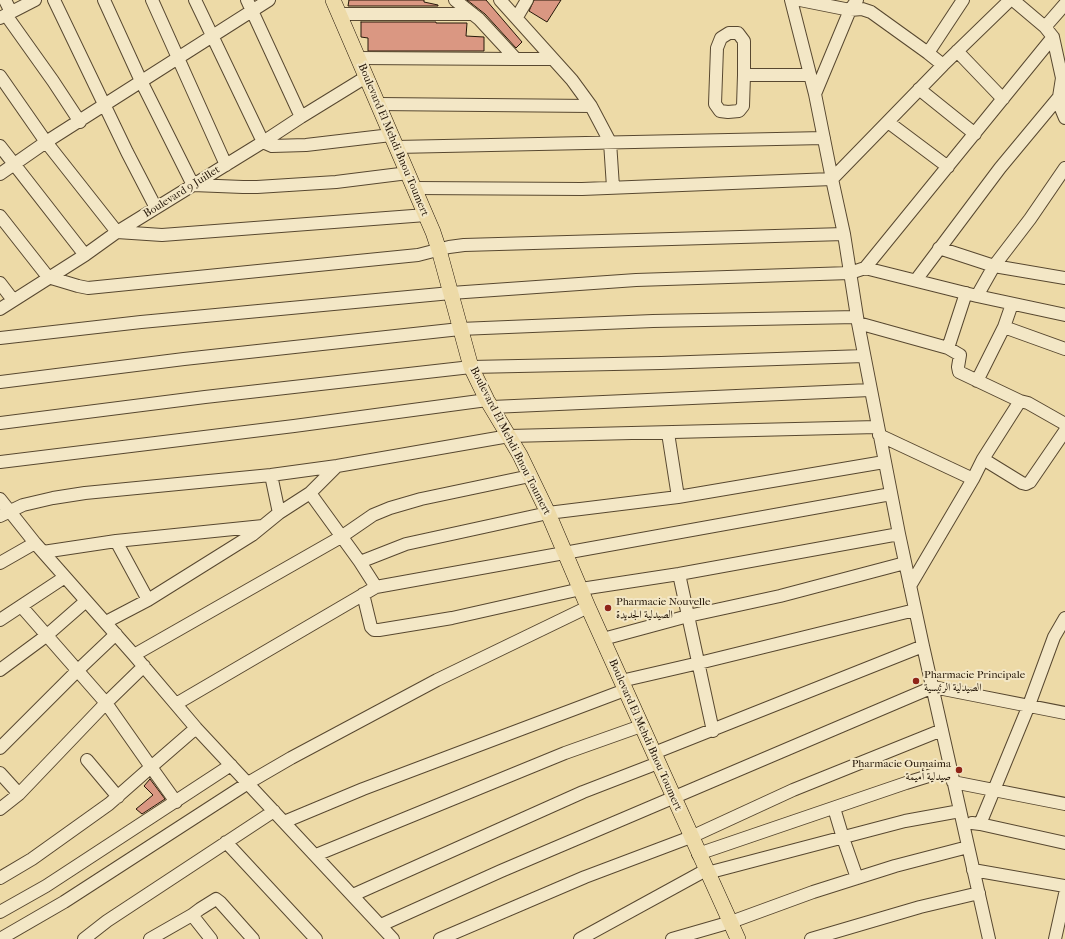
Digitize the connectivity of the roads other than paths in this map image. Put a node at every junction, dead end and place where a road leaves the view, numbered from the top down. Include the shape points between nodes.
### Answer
1 (5, 0) edge
2 (35, 0) edge
3 (54, 0) edge
4 (104, 0) edge
5 (152, 0) edge
6 (196, 0) edge
7 (269, 0) edge
8 (333, 0) edge
9 (455, 0) edge
10 (500, 0) edge
11 (527, 0) edge
12 (791, 0) edge
13 (800, 0) edge
14 (963, 0) edge
15 (1010, 0) edge
16 (1014, 0) edge
17 (1065, 4) edge
18 (854, 5) edge
19 (250, 6) edge
20 (339, 14) junction
21 (473, 14) junction
22 (6, 15) edge
23 (517, 17) junction
24 (1045, 27) junction
25 (212, 36) junction
26 (1053, 37) junction
27 (957, 51) junction
28 (928, 53) junction
29 (177, 58) junction
30 (358, 58) junction
31 (516, 59) junction
32 (553, 59) junction
33 (943, 65) junction
34 (744, 75) junction
35 (810, 75) junction
36 (0, 76) edge
37 (366, 77) junction
38 (141, 81) junction
39 (919, 90) junction
40 (815, 94) junction
41 (1059, 97) junction
42 (1003, 99) junction
43 (104, 104) junction
44 (378, 104) junction
45 (591, 106) junction
46 (301, 117) junction
47 (1065, 118) edge
48 (80, 122) junction
49 (888, 122) junction
50 (975, 134) junction
51 (824, 138) junction
52 (394, 141) junction
53 (46, 142) junction
54 (263, 142) junction
55 (610, 142) junction
56 (0, 146) edge
57 (14, 164) junction
58 (226, 165) junction
59 (948, 167) junction
60 (1065, 168) edge
61 (408, 173) junction
62 (0, 174) edge
63 (832, 179) junction
64 (192, 185) junction
65 (613, 187) junction
66 (414, 188) junction
67 (156, 208) junction
68 (426, 215) junction
69 (0, 216) edge
70 (117, 232) junction
71 (844, 234) junction
72 (939, 248) junction
73 (439, 250) junction
74 (85, 255) junction
75 (994, 266) junction
76 (865, 268) junction
77 (850, 273) junction
78 (48, 277) junction
79 (1065, 278) edge
80 (916, 280) junction
81 (0, 283) edge
82 (451, 293) junction
83 (971, 294) junction
84 (13, 300) junction
85 (1012, 304) junction
86 (0, 309) edge
87 (1065, 315) edge
88 (858, 320) junction
89 (1004, 328) junction
90 (460, 329) junction
91 (0, 338) edge
92 (948, 348) junction
93 (1065, 349) edge
94 (864, 356) junction
95 (472, 367) junction
96 (977, 381) junction
97 (0, 382) edge
98 (870, 390) junction
99 (1020, 401) junction
100 (490, 403) junction
101 (0, 423) edge
102 (1065, 424) edge
103 (878, 431) junction
104 (1065, 431) edge
105 (668, 433) junction
106 (509, 436) junction
107 (983, 459) junction
108 (0, 462) edge
109 (884, 462) junction
110 (337, 466) junction
111 (271, 475) junction
112 (530, 476) junction
113 (974, 479) junction
114 (310, 493) junction
115 (891, 494) junction
116 (678, 497) junction
117 (0, 500) edge
118 (5, 513) edge
119 (279, 513) junction
120 (548, 513) junction
121 (263, 526) junction
122 (899, 534) junction
123 (341, 537) junction
124 (116, 541) junction
125 (39, 548) junction
126 (564, 552) junction
127 (360, 562) junction
128 (0, 563) edge
129 (905, 563) junction
130 (679, 574) junction
131 (65, 577) junction
132 (910, 586) junction
133 (376, 587) junction
134 (580, 589) junction
135 (363, 594) junction
136 (148, 600) junction
137 (86, 601) junction
138 (21, 606) junction
139 (588, 607) junction
140 (915, 610) junction
141 (688, 616) junction
142 (1065, 618) edge
143 (0, 620) edge
144 (106, 622) junction
145 (116, 634) junction
146 (46, 636) junction
147 (603, 639) junction
148 (923, 646) junction
149 (134, 655) junction
150 (699, 663) junction
151 (144, 666) junction
152 (0, 670) edge
153 (77, 671) junction
154 (623, 686) junction
155 (933, 687) junction
156 (106, 703) junction
157 (176, 704) junction
158 (1029, 705) junction
159 (1065, 713) edge
160 (641, 726) junction
161 (196, 728) junction
162 (713, 730) junction
163 (942, 730) junction
164 (0, 748) edge
165 (656, 758) junction
166 (87, 760) dead end
167 (231, 765) junction
168 (151, 767) junction
169 (951, 769) junction
170 (0, 773) edge
171 (953, 782) junction
172 (248, 783) junction
173 (994, 790) junction
174 (19, 794) junction
175 (673, 797) junction
176 (118, 798) junction
177 (176, 802) junction
178 (1065, 804) edge
179 (834, 808) junction
180 (0, 809) edge
181 (274, 811) junction
182 (962, 816) junction
183 (284, 822) junction
184 (980, 824) junction
185 (691, 837) junction
186 (843, 838) junction
187 (226, 842) junction
188 (1065, 843) edge
189 (968, 847) junction
190 (698, 854) junction
191 (316, 856) junction
192 (973, 870) junction
193 (706, 872) junction
194 (0, 878) edge
195 (857, 878) junction
196 (1065, 886) edge
197 (978, 893) junction
198 (1065, 894) edge
199 (353, 895) junction
200 (0, 912) edge
201 (192, 915) junction
202 (731, 922) junction
203 (381, 924) junction
204 (0, 939) edge
205 (84, 939) edge
206 (150, 939) edge
207 (212, 939) edge
208 (253, 939) edge
209 (316, 939) edge
210 (393, 939) edge
211 (440, 939) edge
212 (580, 939) edge
213 (672, 939) edge
214 (738, 939) edge
215 (811, 939) edge
216 (989, 939) edge
217 (1055, 939) edge

1 - 22 street
2 - 22 street
3 - 43 street
4 - 38 street
5 - 29 street
6 - 25 street
7 - 19 street
8 - 20 main road, Boulevard El Mehdi Bnou Toumert
9 - 21 street
10 - 23 street
11 - 23 street
12 - 35 street
13 - 18 street
14 - 28 street
15 - 27 street
16 - 24 street
17 - 24 street
18 - 28 street via 870,12
18 - 40 street
19 - 25 street
19 - 46 street
20 - 21 street
20 - 30 main road, Boulevard El Mehdi Bnou Toumert
21 - 31 street
22 - 48 street
23 - 32 street
24 - 26 street
25 - 29 street
25 - 54 street
26 - 41 street via 1062,78
26 - 42 street
27 - 33 street
27 - 42 street
28 - 33 street
29 - 38 street
29 - 58 street
30 - 31 street
30 - 37 main road, Boulevard El Mehdi Bnou Toumert
31 - 32 street
32 - 45 street
33 - 39 street
34 - 34 street via 743,106 739,110 720,111 715,104 717,48 721,38 729,33 738,34 744,41
34 - 35 street
35 - 40 street
36 - 53 street
37 - 44 main road, Boulevard El Mehdi Bnou Toumert
37 - 46 street, Boulevard 9 Juillet
38 - 43 street
38 - 64 street
39 - 49 street
39 - 50 street
40 - 51 street
41 - 47 street
41 - 72 street via 1000,168
42 - 50 street
43 - 48 street
43 - 67 street
44 - 45 street
44 - 52 main road, Boulevard El Mehdi Bnou Toumert
45 - 55 street
46 - 54 street, Boulevard 9 Juillet
48 - 53 street
49 - 59 street
49 - 63 street
50 - 59 street
51 - 55 street
51 - 63 street
52 - 54 street via 272,146
52 - 55 street
52 - 61 main road, Boulevard El Mehdi Bnou Toumert
53 - 57 street
53 - 70 street
54 - 58 street, Boulevard 9 Juillet
55 - 65 street
56 - 57 street
57 - 62 street
57 - 74 street
58 - 64 street, Boulevard 9 Juillet
59 - 76 street
60 - 75 street
61 - 64 street via 336,182 250,187
61 - 66 main road, Boulevard El Mehdi Bnou Toumert
63 - 65 street
63 - 71 street
64 - 67 street, Boulevard 9 Juillet
65 - 66 street
66 - 68 main road, Boulevard El Mehdi Bnou Toumert
67 - 70 street, Boulevard 9 Juillet
68 - 70 street via 168,235
68 - 73 main road, Boulevard El Mehdi Bnou Toumert
69 - 78 street
70 - 74 street, Boulevard 9 Juillet
71 - 73 street via 480,244
71 - 77 street
72 - 75 street
72 - 80 street
73 - 78 street via 418,255 96,288 84,288
73 - 82 main road, Boulevard El Mehdi Bnou Toumert
74 - 78 street, Boulevard 9 Juillet
75 - 79 street
75 - 83 street
76 - 77 street
76 - 80 street
77 - 82 street via 636,280
77 - 88 street
78 - 84 street, Boulevard 9 Juillet
80 - 83 street
81 - 84 street
82 - 90 main road, Boulevard El Mehdi Bnou Toumert
82 - 91 street
83 - 85 street
83 - 92 street
84 - 86 street, Boulevard 9 Juillet
85 - 87 street
85 - 89 street
88 - 90 street via 653,321
88 - 92 street
88 - 94 street
89 - 93 street
89 - 96 street
90 - 95 main road, Boulevard El Mehdi Bnou Toumert
90 - 97 street
92 - 96 street via 960,355 959,372
94 - 95 street
94 - 98 street
95 - 100 main road, Boulevard El Mehdi Bnou Toumert
95 - 101 street
96 - 99 street
98 - 100 street
98 - 103 street
99 - 102 street
99 - 107 street
100 - 106 main road, Boulevard El Mehdi Bnou Toumert
100 - 108 street
103 - 105 street
103 - 109 street
103 - 113 street
104 - 107 street via 1030,482 1026,484
105 - 106 street
105 - 116 street
106 - 110 street
106 - 112 main road, Boulevard El Mehdi Bnou Toumert
107 - 113 street
109 - 115 street
109 - 116 street
110 - 111 street
110 - 114 street
111 - 118 street via 85,493 36,502
111 - 119 street
112 - 120 main road, Boulevard El Mehdi Bnou Toumert
112 - 123 street via 390,508 373,515
113 - 132 street
114 - 119 street
114 - 123 street
115 - 122 street
115 - 126 street
116 - 120 street
117 - 118 street
118 - 125 street
119 - 121 street
120 - 126 main road, Boulevard El Mehdi Bnou Toumert
120 - 127 street via 406,544
121 - 124 street
121 - 136 street
122 - 129 street
122 - 130 street
123 - 127 street
123 - 149 street
124 - 125 street
124 - 136 street
125 - 128 street
125 - 131 street
126 - 133 street
126 - 134 main road, Boulevard El Mehdi Bnou Toumert
127 - 133 street
129 - 132 street
129 - 141 street via 780,596
130 - 134 street
130 - 141 street
131 - 137 street
131 - 138 street
132 - 140 street
133 - 135 street
134 - 135 street via 452,618 379,630 371,627
134 - 139 main road, Boulevard El Mehdi Bnou Toumert
135 - 157 street
136 - 144 street
137 - 144 street
137 - 146 street
138 - 143 street
138 - 146 street
139 - 147 main road, Boulevard El Mehdi Bnou Toumert
139 - 172 street via 437,680
140 - 148 street
140 - 150 street
141 - 147 street
141 - 150 street
142 - 158 street via 1054,638
144 - 145 street
145 - 149 street
145 - 153 street
146 - 152 street
146 - 153 street
147 - 154 main road, Boulevard El Mehdi Bnou Toumert
148 - 155 street
148 - 162 street
149 - 151 street
150 - 154 street
150 - 162 street
151 - 156 street
151 - 157 street
153 - 156 street
153 - 164 street
154 - 160 main road, Boulevard El Mehdi Bnou Toumert
154 - 183 street
155 - 158 street
155 - 163 street
155 - 175 street
156 - 168 street
156 - 174 street
157 - 161 street
158 - 159 street
158 - 173 street
160 - 165 main road, Boulevard El Mehdi Bnou Toumert
160 - 191 street via 518,772
161 - 167 street
161 - 168 street
162 - 165 street
163 - 169 street
163 - 185 street via 793,790
165 - 175 main road, Boulevard El Mehdi Bnou Toumert
165 - 199 street
166 - 176 street
167 - 172 street
167 - 177 street
168 - 176 street
168 - 177 street
169 - 171 street
169 - 179 street
170 - 174 street
171 - 173 street
171 - 182 street
172 - 181 street
172 - 204 street via 64,902
173 - 178 street
173 - 184 street
174 - 180 street
175 - 185 main road, Boulevard El Mehdi Bnou Toumert
175 - 203 street
176 - 194 street via 32,859
177 - 200 street via 46,886
179 - 186 street
179 - 190 street
181 - 183 street
181 - 187 street
182 - 184 street
182 - 186 street via 905,821
182 - 189 street
183 - 191 street
184 - 188 street
185 - 190 main road, Boulevard El Mehdi Bnou Toumert
185 - 211 street via 585,877
186 - 193 street
186 - 195 street
187 - 205 street
187 - 209 street
189 - 192 street
189 - 195 street
190 - 193 main road, Boulevard El Mehdi Bnou Toumert
191 - 199 street
192 - 196 street
192 - 197 street
193 - 202 main road, Boulevard El Mehdi Bnou Toumert
193 - 212 street
195 - 202 street
197 - 215 street
197 - 216 street
198 - 217 street
199 - 203 street
201 - 206 street
201 - 207 street
201 - 208 street via 213,900 218,900
202 - 213 street
202 - 214 main road, Boulevard El Mehdi Bnou Toumert
203 - 210 street

